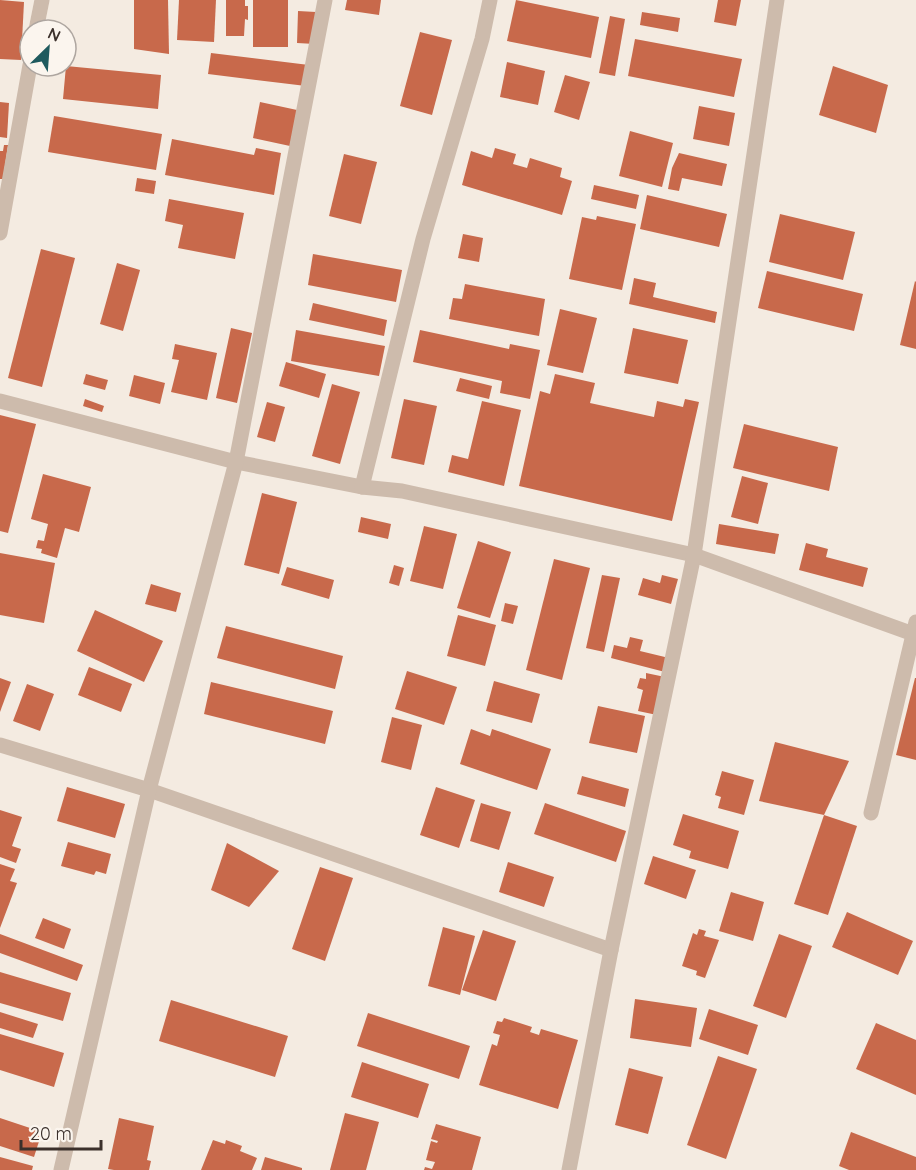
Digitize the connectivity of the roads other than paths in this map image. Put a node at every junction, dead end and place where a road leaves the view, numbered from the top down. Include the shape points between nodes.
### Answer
1 (42, 0) edge
2 (326, 0) edge
3 (490, 0) edge
4 (777, 0) edge
5 (38, 18) edge
6 (28, 78) edge
7 (0, 233) edge
8 (0, 401) edge
9 (236, 462) junction
10 (362, 487) junction
11 (694, 555) junction
12 (915, 631) edge
13 (0, 745) edge
14 (148, 790) junction
15 (872, 813) dead end
16 (611, 950) junction
17 (61, 1170) edge
18 (569, 1170) edge

1 - 5 street
2 - 9 street
3 - 10 street via 423,239
4 - 11 street
6 - 7 street
8 - 9 street
9 - 10 street
9 - 14 street
10 - 11 street via 402,491
11 - 12 street
11 - 16 street
12 - 15 street
13 - 14 street
14 - 16 street
14 - 17 street
16 - 18 street

